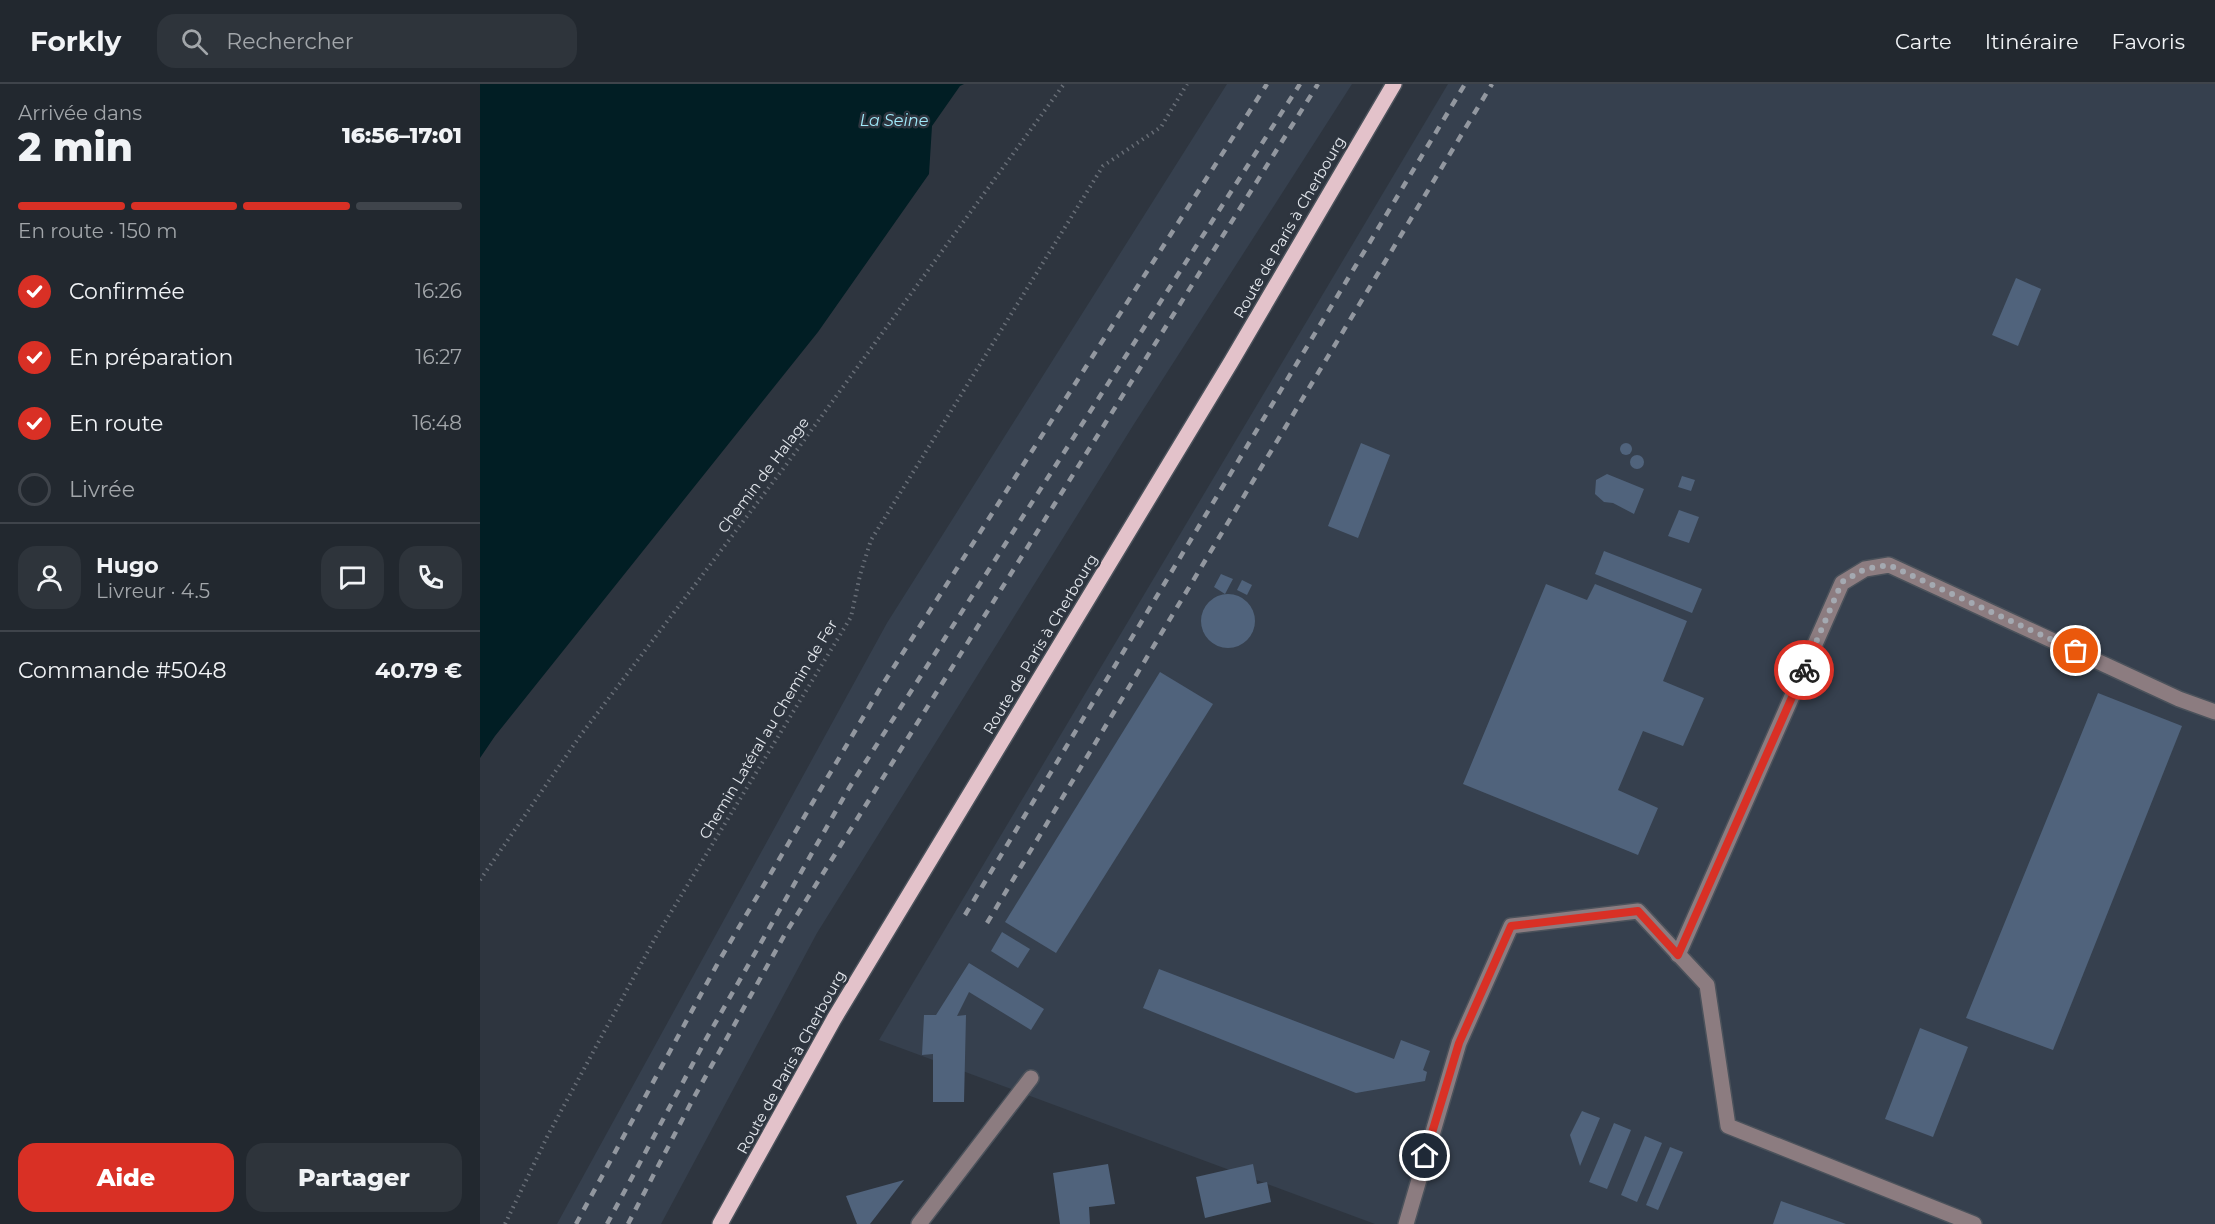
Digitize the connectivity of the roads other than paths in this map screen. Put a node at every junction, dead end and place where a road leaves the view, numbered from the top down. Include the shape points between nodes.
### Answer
1 (1394, 84) edge
2 (2215, 712) edge
3 (1678, 955) junction
4 (1031, 1078) dead end
5 (720, 1224) edge
6 (919, 1224) edge
7 (1406, 1224) edge
8 (1974, 1224) edge

1 - 5 main road, Route de Paris à Cherbourg via 834,1019
2 - 3 street via 1889,565 1865,569 1842,582
3 - 7 street via 1638,911 1511,926 1459,1043
3 - 8 street via 1707,985 1728,1126
4 - 6 street

